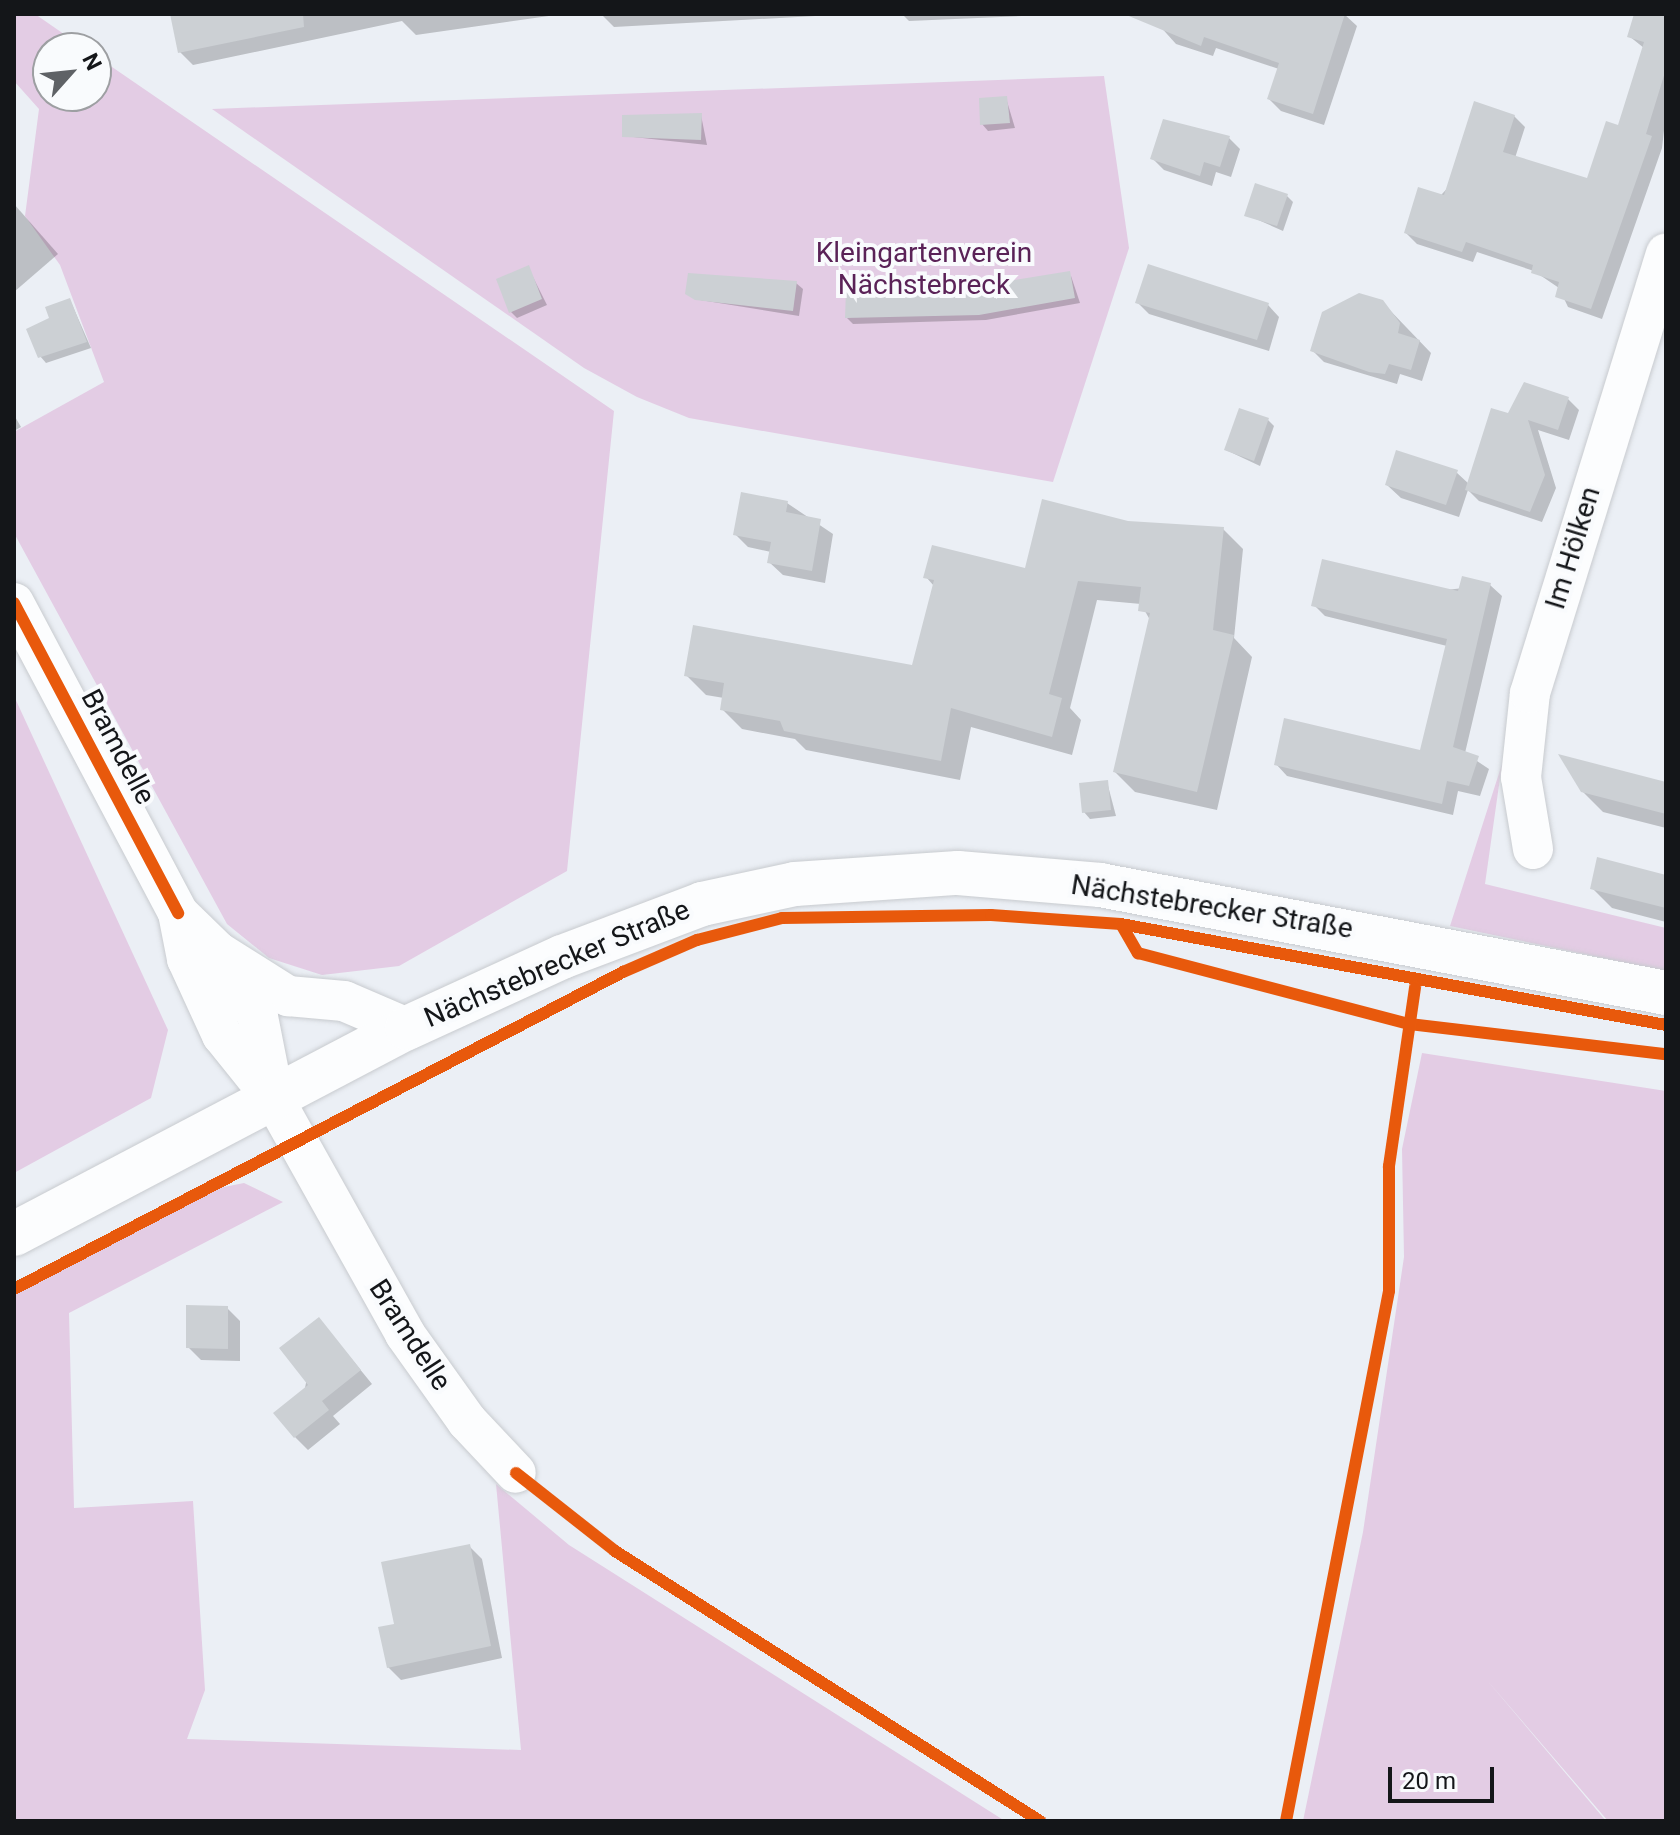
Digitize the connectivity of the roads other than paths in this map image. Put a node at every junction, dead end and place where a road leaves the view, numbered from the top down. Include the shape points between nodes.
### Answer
1 (1666, 254) edge
2 (14, 603) edge
3 (1533, 849) dead end
4 (178, 913) junction
5 (218, 952) junction
6 (1666, 993) edge
7 (407, 1028) junction
8 (275, 1101) junction
9 (14, 1234) edge
10 (516, 1473) dead end

1 - 3 street, Im Hölken via 1530,693 1521,777
2 - 4 street, Bramdelle
4 - 5 street, Bramdelle
4 - 8 street, Bramdelle via 187,959 222,1035
5 - 7 street, Bramdelle via 288,996 344,1001
5 - 8 street, Bramdelle via 258,1017
6 - 7 main road, Nächstebrecker Straße via 1100,885 958,873 867,876 702,904
7 - 8 main road, Nächstebrecker Straße
8 - 9 main road, Nächstebrecker Straße
8 - 10 street, Bramdelle via 405,1334 467,1421

